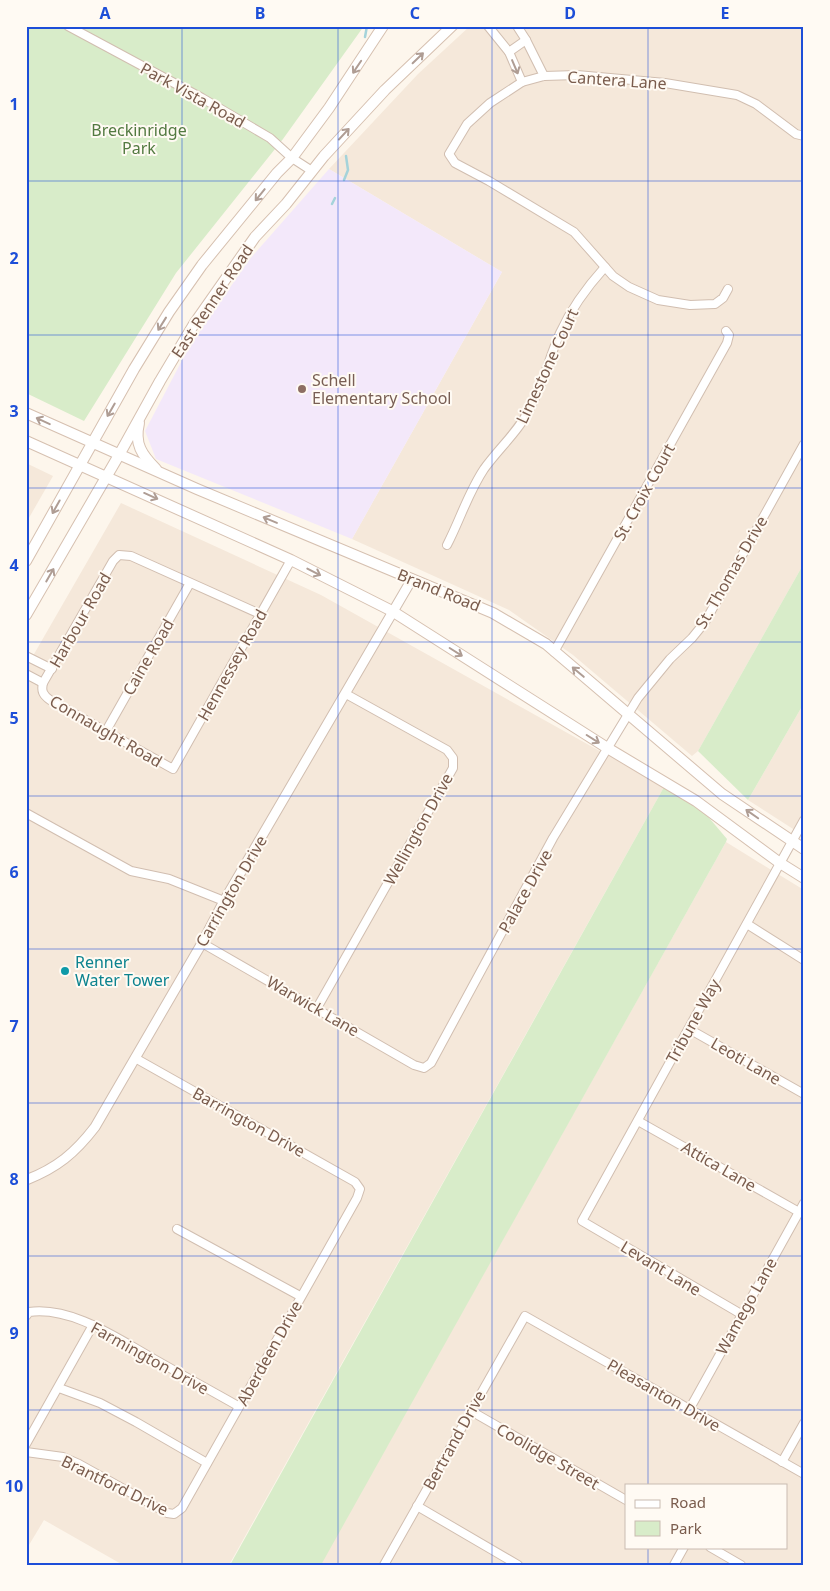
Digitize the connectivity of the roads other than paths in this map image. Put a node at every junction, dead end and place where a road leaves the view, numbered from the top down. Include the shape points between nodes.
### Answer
1 (68, 26) edge
2 (383, 26) edge
3 (452, 26) edge
4 (488, 26) edge
5 (517, 26) edge
6 (526, 40) junction
7 (509, 52) junction
8 (544, 76) junction
9 (522, 82) junction
10 (804, 136) edge
11 (292, 158) junction
12 (312, 171) junction
13 (605, 267) junction
14 (728, 290) dead end
15 (726, 331) dead end
16 (26, 413) edge
17 (142, 414) junction
18 (26, 441) edge
19 (92, 443) junction
20 (804, 444) edge
21 (119, 455) junction
22 (80, 464) junction
23 (160, 474) junction
24 (107, 476) junction
25 (447, 545) dead end
26 (291, 560) junction
27 (26, 561) edge
28 (412, 579) junction
29 (190, 583) junction
30 (392, 611) junction
31 (260, 614) junction
32 (26, 615) edge
33 (554, 652) junction
34 (26, 656) edge
35 (52, 669) junction
36 (26, 674) edge
37 (43, 687) junction
38 (346, 694) junction
39 (628, 715) junction
40 (106, 731) junction
41 (609, 749) junction
42 (172, 769) joint
43 (26, 812) edge
44 (804, 820) edge
45 (792, 842) junction
46 (804, 849) edge
47 (780, 863) junction
48 (804, 878) edge
49 (224, 901) junction
50 (747, 924) junction
51 (202, 943) junction
52 (804, 960) edge
53 (317, 1008) junction
54 (689, 1029) junction
55 (135, 1058) junction
56 (424, 1068) joint
57 (804, 1094) edge
58 (638, 1121) junction
59 (26, 1180) edge
60 (360, 1189) joint
61 (804, 1203) edge
62 (799, 1212) junction
63 (582, 1221) joint
64 (177, 1229) dead end
65 (300, 1296) junction
66 (28, 1314) edge
67 (741, 1314) junction
68 (525, 1316) joint
69 (93, 1326) junction
70 (59, 1388) junction
71 (238, 1406) junction
72 (689, 1410) junction
73 (471, 1411) junction
74 (804, 1422) edge
75 (26, 1444) edge
76 (26, 1452) edge
77 (782, 1462) junction
78 (207, 1463) junction
79 (804, 1474) edge
80 (625, 1499) edge
81 (417, 1506) junction
82 (174, 1514) joint
83 (683, 1548) edge
84 (712, 1548) edge
85 (384, 1565) edge
86 (518, 1565) edge
87 (674, 1565) edge
88 (741, 1565) edge

1 - 11 street, Park Vista Road via 270,138
2 -> 11 main road, East Renner Road
12 -> 3 main road, East Renner Road via 385,90
4 - 7 street
5 - 6 street
6 - 7 street
6 - 8 street
7 -> 9 street
8 - 9 street, Cantera Lane
8 - 10 street, Cantera Lane via 576,75 656,82 737,95
9 - 13 street, Cantera Lane via 490,103 467,124 449,154 455,163 574,232
11 - 12 street, Park Vista Road
11 -> 19 main road, East Renner Road via 202,265 159,328
12 - 17 main road, East Renner Road via 255,237 194,324
13 - 14 street via 630,287 658,300 690,305 715,304 724,298
13 - 25 street, Limestone Court via 577,303 560,333 530,410 475,484
15 - 33 street, St. Croix Court via 729,335 727,343
19 -> 16 main road, Brand Road
17 - 21 main road, East Renner Road
17 - 23 main road via 137,431 139,448
18 - 22 main road
19 - 21 main road, Brand Road
19 - 22 main road, East Renner Road
20 - 39 street, St. Thomas Drive via 705,622 670,658
21 - 23 main road, Brand Road
21 - 24 main road, East Renner Road
22 - 24 main road
22 -> 27 main road, East Renner Road
28 -> 23 main road, Brand Road
24 -> 26 main road
32 -> 24 main road, East Renner Road
26 -> 30 main road
26 - 31 street, Hennessey Road
28 - 30 street, Carrington Drive
28 - 33 main road, Brand Road via 493,613
29 - 31 street
29 - 35 street, Harbour Road via 131,556 123,554 116,557
29 - 40 street, Caine Road
30 - 38 street, Carrington Drive
30 -> 41 main road
31 - 42 street, Hennessey Road
39 -> 33 main road, Brand Road
34 - 35 street
35 - 37 street, Harbour Road
36 - 37 street, Connaught Road
37 - 40 street, Connaught Road via 43,694 50,700
38 - 49 street, Carrington Drive
38 - 53 street, Wellington Drive via 447,750 453,758 453,768
39 - 41 street, Palace Drive
45 -> 39 main road, Brand Road via 722,794
40 - 42 street, Connaught Road
41 - 47 main road via 696,801
41 - 56 street, Palace Drive via 553,838 431,1063
43 - 49 street via 132,871 169,879
44 - 45 street, Tribune Way
45 - 46 main road, Brand Road
45 - 47 street, Tribune Way
47 - 48 main road
47 - 50 street, Tribune Way
49 - 51 street, Carrington Drive
50 - 52 street
50 - 54 street, Tribune Way
51 - 53 street, Warwick Lane
51 - 55 street, Carrington Drive
53 - 56 street, Warwick Lane
54 - 57 street, Leoti Lane
54 - 58 street, Tribune Way
55 - 59 street, Carrington Drive via 95,1127 80,1146 46,1172
55 - 60 street, Barrington Drive via 355,1182
58 - 62 street, Attica Lane
58 - 63 street, Tribune Way
60 - 65 street, Aberdeen Drive
61 - 62 street, Wamego Lane
62 - 67 street, Wamego Lane
63 - 67 street, Levant Lane
64 - 65 street
65 - 71 street, Aberdeen Drive
66 - 69 street, Farmington Drive via 42,1310
67 - 72 street, Wamego Lane
68 - 72 street, Pleasanton Drive
68 - 73 street, Bertrand Drive
69 - 70 street
69 - 71 street, Farmington Drive
70 - 75 street
70 - 78 street via 100,1403
71 - 78 street, Aberdeen Drive
72 - 77 street, Pleasanton Drive
73 - 80 street, Coolidge Street
73 - 81 street, Bertrand Drive
74 - 77 street
76 - 82 street, Brantford Drive via 63,1457
77 - 79 street, Pleasanton Drive
78 - 82 street, Aberdeen Drive via 182,1508
81 - 85 street, Bertrand Drive
81 - 86 street
83 - 87 street
84 - 88 street

